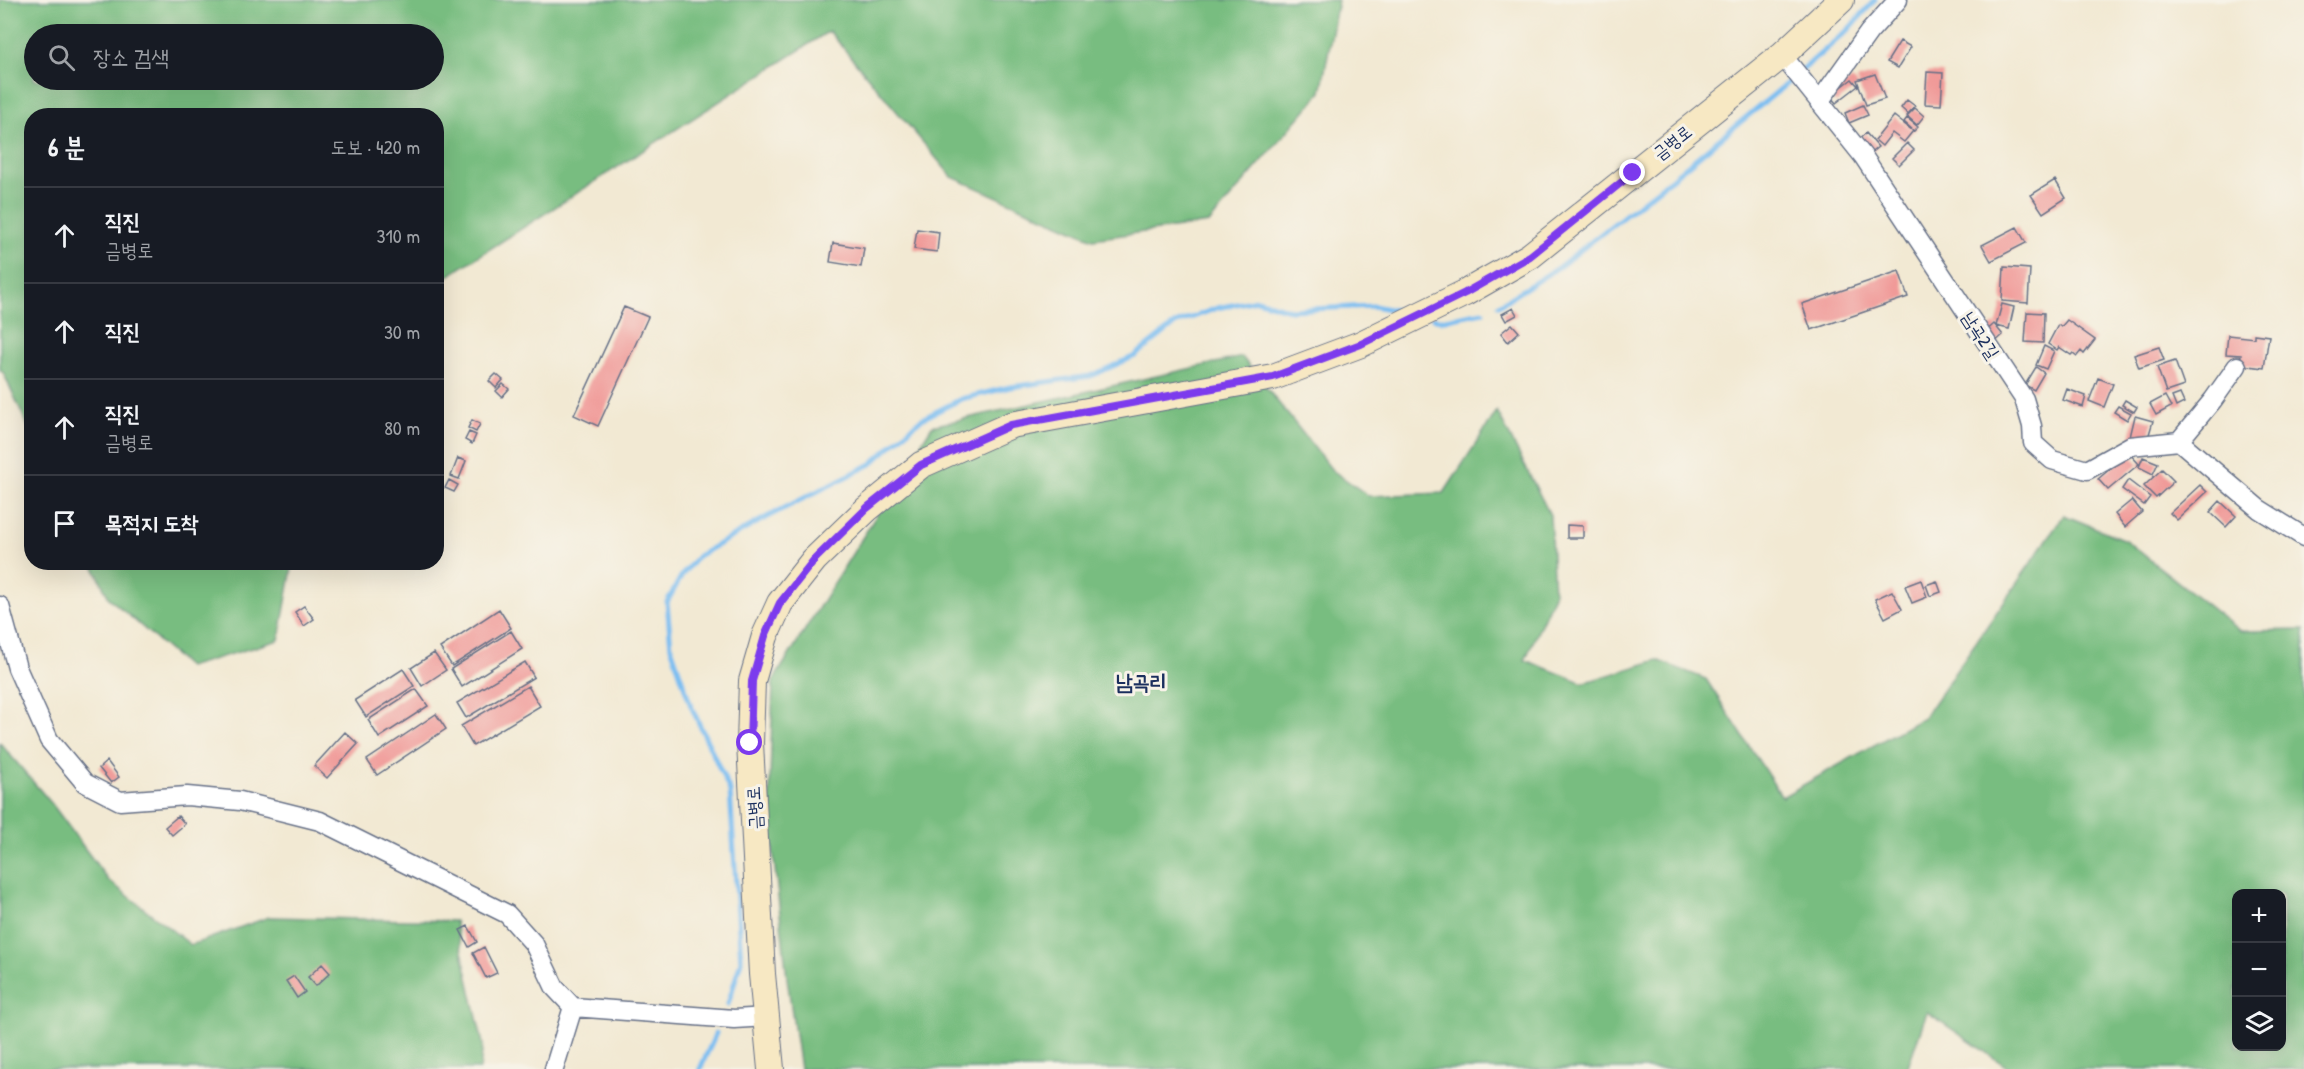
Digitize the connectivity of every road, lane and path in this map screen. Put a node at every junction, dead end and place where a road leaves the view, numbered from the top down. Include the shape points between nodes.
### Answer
1 (1841, 0) edge
2 (1898, 0) edge
3 (1785, 58) junction
4 (1814, 95) junction
5 (2237, 366) dead end
6 (2179, 441) junction
7 (2304, 537) edge
8 (0, 606) edge
9 (573, 1007) junction
10 (767, 1017) junction
11 (554, 1069) edge
12 (771, 1069) edge

1 - 3 street, 금병로
2 - 4 street
3 - 4 street, 남곡2길
3 - 10 street, 금병로 via 1530,256 1400,326 1273,377 1011,425 921,465 867,508 814,560 780,603 752,681 750,743
4 - 6 street, 남곡2길 via 1863,156 2024,399 2033,443 2052,460 2087,470 2130,446
5 - 6 street
6 - 7 street via 2259,508
8 - 9 street via 17,668 49,740 85,783 120,801 187,796 240,801 320,821 507,914 534,944 555,988
9 - 10 street via 734,1019
9 - 11 street
10 - 12 street, 금병로

